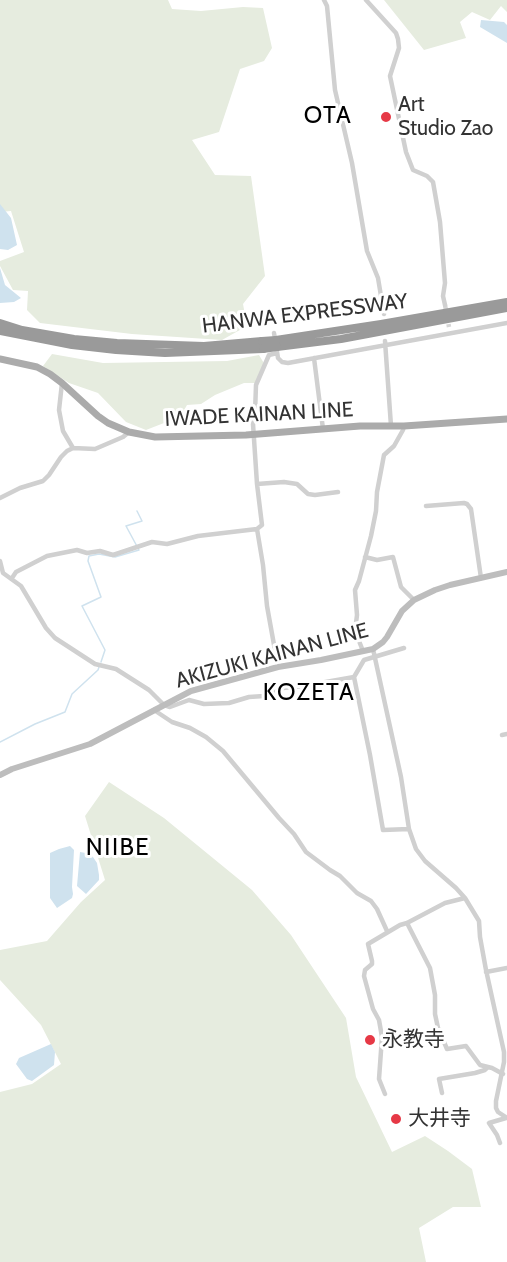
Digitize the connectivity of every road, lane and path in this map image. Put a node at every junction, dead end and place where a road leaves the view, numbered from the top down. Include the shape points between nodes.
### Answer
1 (324, 0) edge
2 (366, 0) edge
3 (507, 302) edge
4 (445, 305) tunnel mouth
5 (507, 308) edge
6 (384, 314) dead end
7 (0, 323) edge
8 (507, 323) edge
9 (448, 327) tunnel mouth
10 (0, 331) edge
11 (450, 334) junction
12 (276, 343) junction
13 (384, 343) junction
14 (263, 345) junction
15 (314, 358) junction
16 (0, 359) edge
17 (62, 383) junction
18 (507, 419) edge
19 (391, 426) junction
20 (404, 426) junction
21 (322, 429) junction
22 (129, 432) junction
23 (253, 434) junction
24 (73, 448) junction
25 (257, 484) junction
26 (338, 492) dead end
27 (0, 498) edge
28 (426, 506) dead end
29 (257, 529) junction
30 (365, 557) junction
31 (0, 561) edge
32 (507, 572) edge
33 (12, 578) junction
34 (481, 578) junction
35 (414, 600) junction
36 (405, 648) dead end
37 (373, 649) junction
38 (363, 651) junction
39 (375, 657) junction
40 (278, 667) junction
41 (354, 677) junction
42 (164, 705) junction
43 (155, 709) junction
44 (0, 775) edge
45 (409, 829) junction
46 (465, 898) junction
47 (407, 923) junction
48 (387, 931) junction
49 (507, 968) edge
50 (486, 972) junction
51 (506, 1052) edge
52 (487, 1068) junction
53 (503, 1074) junction
54 (442, 1093) dead end
55 (385, 1094) dead end
56 (507, 1118) edge
57 (500, 1143) dead end

1 - 6 street via 335,90 367,251 378,278
2 - 4 street via 398,39 390,76 406,153 413,170 433,182 440,222
3 - 12 highway, HANWA EXPRESSWAY
5 - 12 highway, HANWA EXPRESSWAY via 341,339
7 - 14 highway, HANWA EXPRESSWAY via 22,330 117,344
8 - 11 street
9 - 11 street
10 - 14 highway, HANWA EXPRESSWAY via 72,345 165,353
11 - 13 street
12 - 14 highway, HANWA EXPRESSWAY, bridge
12 - 15 street via 282,362
12 - 23 street via 257,380
13 - 15 street
13 - 19 street
15 - 21 street
16 - 17 main road, IWADE KAINAN LINE via 37,367
17 - 22 main road, IWADE KAINAN LINE via 98,417
17 - 24 street via 59,410 63,431
18 - 20 main road, IWADE KAINAN LINE
19 - 20 main road, IWADE KAINAN LINE
19 - 21 main road, IWADE KAINAN LINE
20 - 30 street via 390,452 384,455
21 - 23 main road, IWADE KAINAN LINE
22 - 23 main road, IWADE KAINAN LINE via 155,437
22 - 24 street via 95,449
23 - 25 street
24 - 27 street via 43,481
25 - 26 street via 297,484 315,495
25 - 29 street via 262,525
28 - 34 street via 464,503 471,509
29 - 33 street via 167,544 152,542 113,555 77,550 47,556
29 - 40 street
30 - 35 street via 393,557 401,587
30 - 38 street via 355,590 355,631
31 - 33 street via 3,573
32 - 34 main road, AKIZUKI KAINAN LINE
33 - 42 street via 55,638 95,664 116,669
34 - 35 main road, AKIZUKI KAINAN LINE via 450,585
35 - 37 main road, AKIZUKI KAINAN LINE via 402,611 383,642
36 - 39 street
37 - 38 main road, AKIZUKI KAINAN LINE
37 - 39 street
38 - 40 main road, AKIZUKI KAINAN LINE
39 - 41 street via 364,660
39 - 45 street
40 - 42 main road, AKIZUKI KAINAN LINE via 191,691
41 - 42 street via 283,688 229,703 189,700 170,707
41 - 45 street via 383,830
42 - 43 main road, AKIZUKI KAINAN LINE
43 - 44 main road, AKIZUKI KAINAN LINE via 90,744
43 - 48 street via 223,751 306,852 371,901
45 - 46 street via 425,861
46 - 47 street via 445,903
46 - 50 street via 479,921
47 - 48 street
47 - 52 street via 430,968 435,1014 447,1048 466,1046
48 - 55 street via 368,944 372,964 364,976 379,1020 379,1079
49 - 50 street
50 - 51 street
51 - 53 street
52 - 53 street
52 - 54 street via 439,1079
53 - 56 street via 496,1108
56 - 57 street via 489,1123

